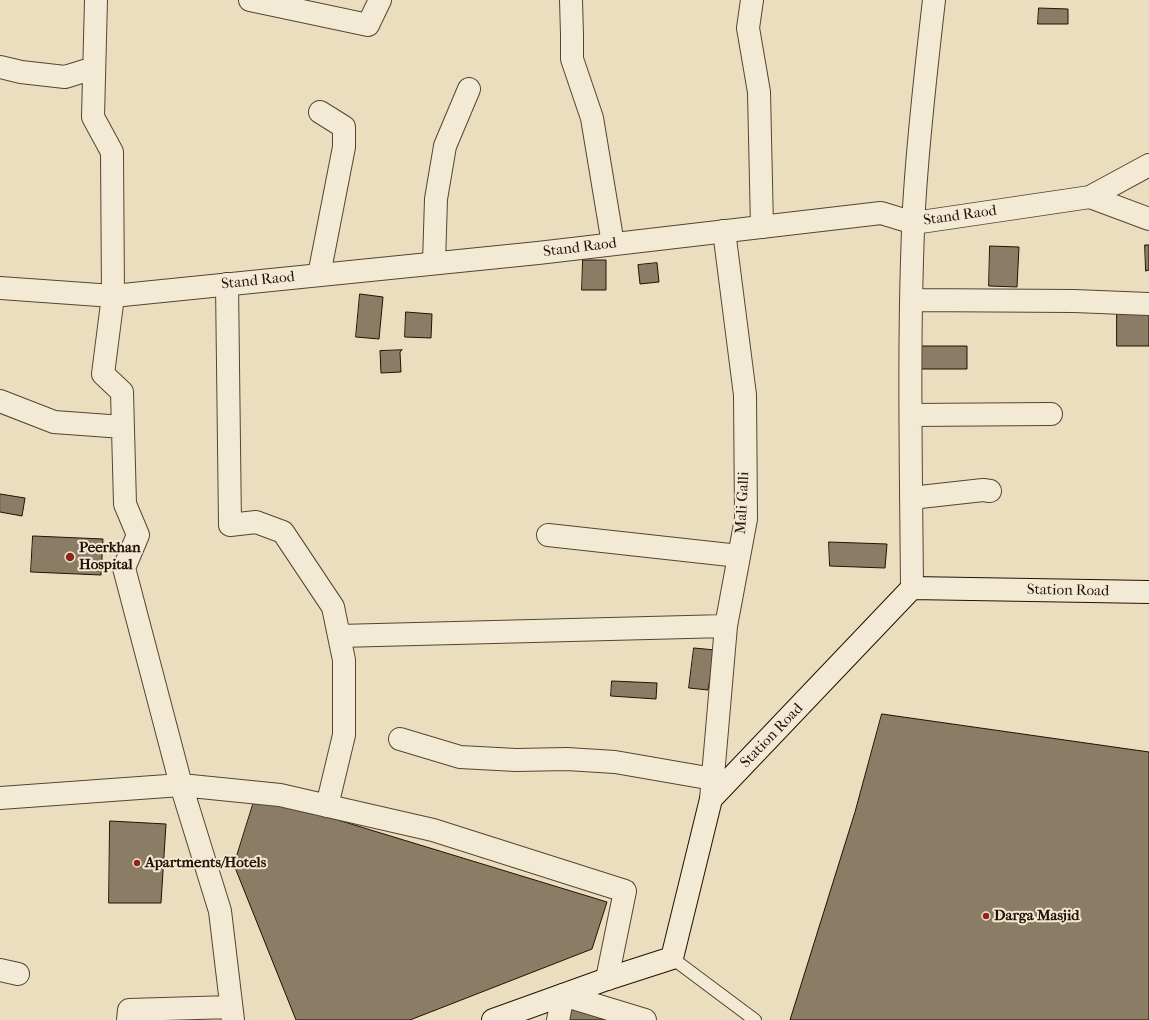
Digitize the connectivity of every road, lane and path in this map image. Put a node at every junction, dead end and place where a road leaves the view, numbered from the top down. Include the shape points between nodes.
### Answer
1 (96, 0) edge
2 (250, 0) edge
3 (380, 0) edge
4 (571, 0) edge
5 (752, 0) edge
6 (934, 0) edge
7 (0, 68) edge
8 (94, 68) junction
9 (470, 89) dead end
10 (320, 112) dead end
11 (1149, 165) edge
12 (1090, 197) junction
13 (1149, 219) edge
14 (914, 222) junction
15 (762, 227) junction
16 (724, 231) junction
17 (613, 244) junction
18 (434, 263) junction
19 (319, 275) junction
20 (227, 284) junction
21 (0, 288) edge
22 (114, 296) junction
23 (912, 300) junction
24 (1149, 304) edge
25 (0, 401) edge
26 (1051, 414) dead end
27 (911, 416) junction
28 (123, 427) junction
29 (990, 491) dead end
30 (911, 498) junction
31 (548, 535) dead end
32 (739, 556) junction
33 (912, 588) junction
34 (1149, 592) edge
35 (726, 626) junction
36 (339, 636) junction
37 (400, 739) dead end
38 (181, 784) junction
39 (712, 789) junction
40 (0, 798) edge
41 (327, 806) junction
42 (672, 958) junction
43 (607, 979) junction
44 (563, 995) junction
45 (232, 1014) edge
46 (128, 1020) edge
47 (493, 1020) edge
48 (558, 1020) edge
49 (644, 1020) edge
50 (755, 1020) edge

1 - 8 street
2 - 3 street via 368,25
4 - 17 street via 572,59 592,118
5 - 15 street via 748,28 759,92
6 - 14 street via 924,88
7 - 8 street via 65,77
8 - 22 street via 93,117 112,152
9 - 18 street via 445,146 436,199
10 - 19 street via 344,127 344,147
11 - 12 street, Stand Raod
12 - 13 street
12 - 14 street, Stand Raod
14 - 15 street, Stand Raod via 881,213
14 - 23 street
15 - 16 street, Stand Raod
16 - 17 street, Stand Raod
16 - 32 street, Mali Galli via 745,395 746,519
17 - 18 street, Stand Raod
18 - 19 street, Stand Raod
19 - 20 street, Stand Raod
20 - 22 street, Stand Raod
20 - 36 street via 230,525 256,522 283,532 333,607
21 - 22 street, Stand Raod
22 - 28 street via 103,374 122,392
23 - 24 street
23 - 27 street
25 - 28 street via 54,422
26 - 27 street
27 - 30 street
28 - 38 street via 125,504 138,536 124,568
29 - 30 street
30 - 33 street
31 - 32 street
32 - 35 street, Mali Galli
33 - 34 street, Station Road
33 - 39 street, Station Road
35 - 36 street
35 - 39 street, Mali Galli
36 - 41 street via 344,660 344,735
37 - 39 street via 460,757 615,762
38 - 40 street
38 - 41 street via 280,795
38 - 45 street via 220,911
39 - 42 street, Station Road
41 - 43 street via 433,830 625,891
42 - 43 street
42 - 50 lane
43 - 44 street
44 - 47 street
44 - 48 street
44 - 49 street
45 - 46 street via 129,1010

